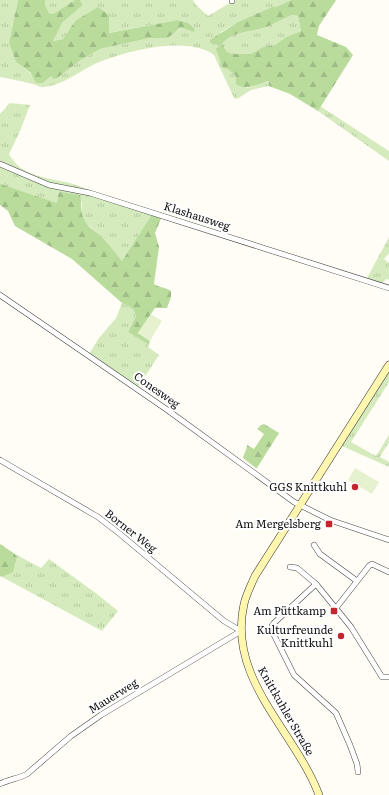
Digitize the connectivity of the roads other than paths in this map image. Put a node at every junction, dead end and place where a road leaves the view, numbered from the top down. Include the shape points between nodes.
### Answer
1 (0, 164) edge
2 (389, 288) edge
3 (0, 295) edge
4 (389, 365) edge
5 (0, 460) edge
6 (300, 506) junction
7 (389, 540) edge
8 (314, 545) dead end
9 (290, 567) dead end
10 (389, 572) edge
11 (357, 581) junction
12 (316, 584) junction
13 (336, 608) junction
14 (241, 631) junction
15 (389, 676) edge
16 (358, 772) dead end
17 (0, 784) edge
18 (319, 795) edge

1 - 2 street, Klashausweg via 49,185 104,197
3 - 6 street, Conesweg via 166,409
4 - 6 street, Knittkuhler Straße
5 - 14 street, Borner Weg via 98,517 224,621
6 - 7 street via 330,520
6 - 14 street, Knittkuhler Straße via 255,576 244,603
8 - 11 street via 320,554
9 - 12 street via 297,568
10 - 11 street via 372,564
11 - 13 street
12 - 13 street
12 - 16 street via 272,626 294,675 336,713
13 - 15 street via 382,676
14 - 17 street, Mauerweg via 101,714 27,774
14 - 18 street, Knittkuhler Straße via 251,675 308,771

